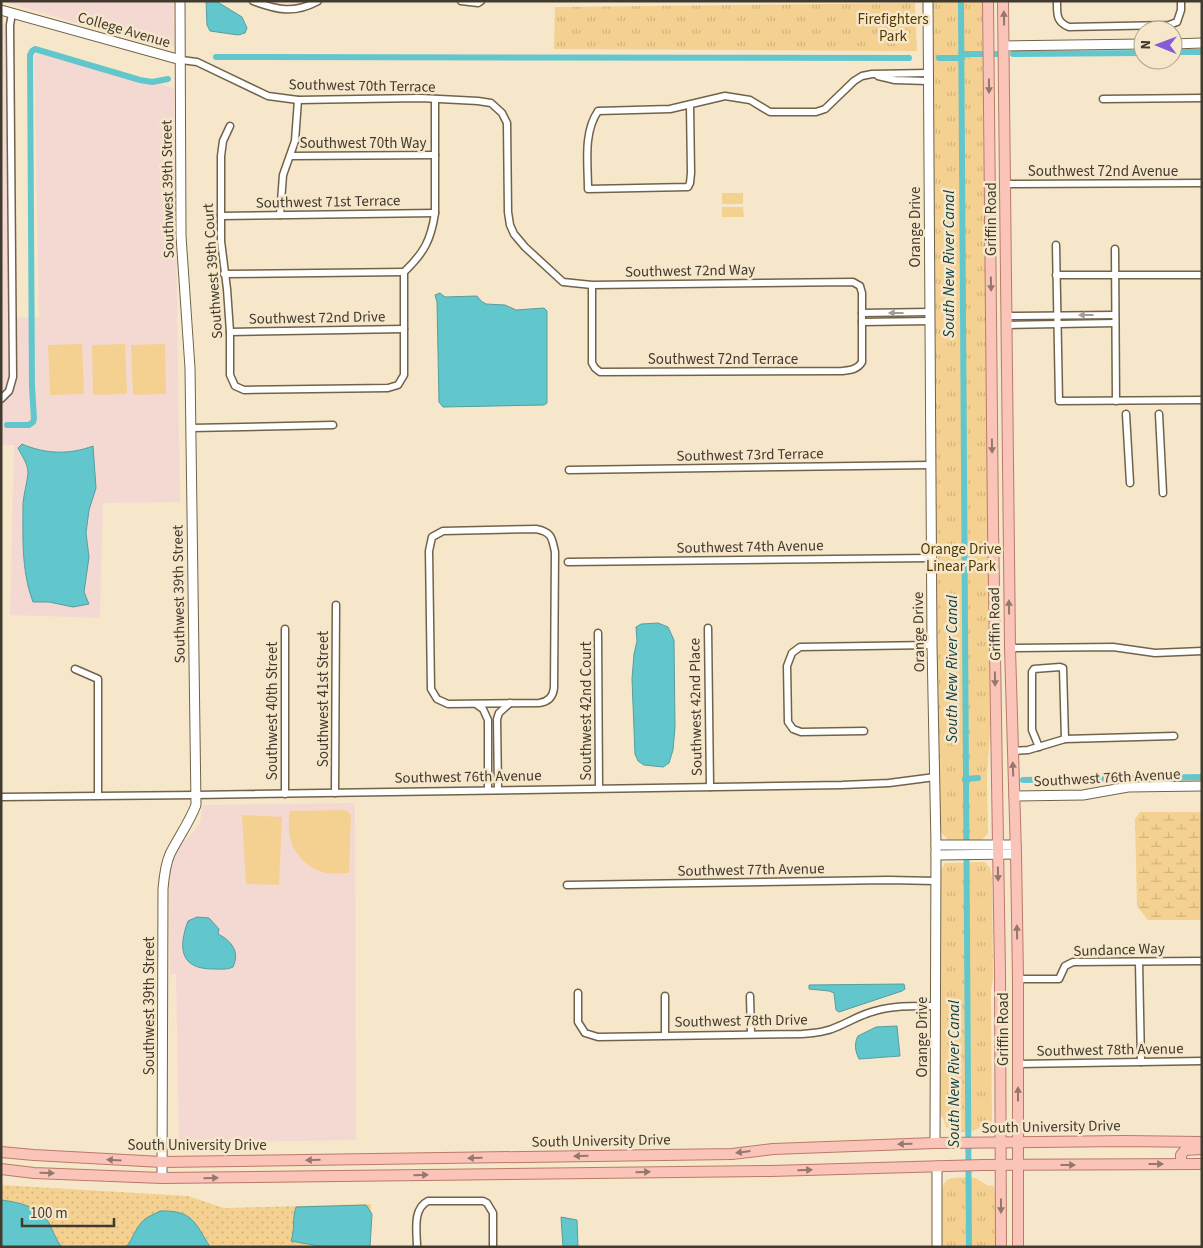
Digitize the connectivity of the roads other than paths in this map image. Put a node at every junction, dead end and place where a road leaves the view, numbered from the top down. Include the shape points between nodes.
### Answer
1 (180, 1) edge
2 (253, 1) edge
3 (318, 1) edge
4 (461, 1) edge
5 (481, 1) edge
6 (928, 1) edge
7 (988, 1) edge
8 (1003, 1) edge
9 (1057, 1) edge
10 (1181, 1) edge
11 (1, 10) edge
12 (12, 13) junction
13 (988, 20) junction
14 (1133, 44) edge
15 (1183, 44) edge
16 (1202, 44) edge
17 (1004, 46) junction
18 (989, 55) junction
19 (181, 60) junction
20 (1004, 69) junction
21 (928, 77) junction
22 (1202, 98) edge
23 (435, 99) junction
24 (1103, 99) dead end
25 (298, 100) junction
26 (491, 103) joint
27 (690, 105) junction
28 (230, 126) dead end
29 (435, 155) junction
30 (291, 156) junction
31 (1202, 183) edge
32 (1005, 184) junction
33 (435, 213) junction
34 (280, 215) junction
35 (221, 216) junction
36 (1056, 245) dead end
37 (1114, 249) dead end
38 (404, 272) junction
39 (224, 274) junction
40 (1056, 275) junction
41 (1114, 275) junction
42 (1202, 275) edge
43 (592, 285) junction
44 (862, 313) junction
45 (1056, 315) junction
46 (1115, 315) junction
47 (930, 317) junction
48 (1006, 320) junction
49 (862, 322) junction
50 (1115, 323) junction
51 (1057, 324) junction
52 (404, 329) junction
53 (230, 332) junction
54 (4, 397) edge
55 (1116, 400) junction
56 (1202, 400) edge
57 (1126, 414) dead end
58 (1159, 414) dead end
59 (333, 425) dead end
60 (191, 428) junction
61 (931, 466) junction
62 (569, 470) dead end
63 (1130, 483) dead end
64 (1163, 493) dead end
65 (932, 558) junction
66 (568, 562) dead end
67 (336, 605) dead end
68 (708, 628) dead end
69 (285, 629) dead end
70 (994, 630) junction
71 (598, 633) dead end
72 (932, 645) junction
73 (1010, 648) junction
74 (1202, 652) edge
75 (995, 657) junction
76 (75, 669) dead end
77 (1010, 669) junction
78 (510, 703) junction
79 (474, 704) junction
80 (864, 731) dead end
81 (1174, 736) dead end
82 (1065, 739) junction
83 (1038, 746) junction
84 (1013, 751) junction
85 (935, 777) junction
86 (1202, 786) edge
87 (710, 787) junction
88 (599, 788) junction
89 (488, 790) junction
90 (498, 790) junction
91 (336, 793) junction
92 (285, 794) junction
93 (98, 795) junction
94 (196, 795) junction
95 (1014, 796) junction
96 (1, 797) edge
97 (936, 845) junction
98 (998, 850) junction
99 (1016, 850) junction
100 (936, 855) junction
101 (936, 881) junction
102 (567, 885) dead end
103 (1202, 961) edge
104 (1139, 962) junction
105 (1018, 980) junction
106 (578, 993) dead end
107 (665, 996) dead end
108 (750, 996) dead end
109 (936, 1006) junction
110 (751, 1034) junction
111 (665, 1035) junction
112 (1202, 1061) edge
113 (1141, 1062) junction
114 (1018, 1064) junction
115 (1202, 1142) edge
116 (935, 1143) junction
117 (1001, 1143) junction
118 (1018, 1143) junction
119 (1202, 1149) edge
120 (1, 1152) edge
121 (524, 1157) junction
122 (379, 1159) junction
123 (162, 1162) junction
124 (1181, 1164) junction
125 (1202, 1164) edge
126 (1001, 1165) junction
127 (1019, 1165) junction
128 (937, 1166) junction
129 (1, 1169) edge
130 (524, 1174) junction
131 (380, 1176) junction
132 (162, 1178) junction
133 (417, 1247) edge
134 (494, 1247) edge
135 (937, 1247) edge
136 (1001, 1247) edge
137 (1018, 1247) edge

1 - 19 street, Southwest 39th Street
2 - 3 street via 269,8 289,10 306,8
4 - 5 street
6 - 21 street, Orange Drive
7 - 13 main road, Griffin Road
17 -> 8 main road, Griffin Road
9 - 10 street via 1057,17 1069,27 1169,25 1177,22
11 - 12 street, College Avenue
12 - 19 street, College Avenue
12 - 54 street via 13,377
13 - 17 main road via 996,40
13 - 18 main road, Griffin Road
14 - 17 street
15 - 16 street
17 - 20 main road, Griffin Road
18 - 20 main road via 997,58
18 -> 70 main road, Griffin Road
19 - 25 street, Southwest 70th Terrace via 197,62 268,96
19 - 60 street, Southwest 39th Street via 181,236
20 - 32 main road, Griffin Road
21 - 27 street via 895,80 872,74 858,78 825,109 816,112 770,112 750,100 736,97 712,98
21 - 47 street, Orange Drive
22 - 24 street
23 - 25 street, Southwest 70th Terrace
23 - 26 street, Southwest 70th Terrace
23 - 29 street
25 - 30 street
26 - 43 street, Southwest 72nd Way via 502,112 507,123 508,212 514,234 563,282
27 - 27 street via 670,109 598,111 592,120 588,138 588,189 688,187 691,173
28 - 35 street, Southwest 39th Court via 221,156
29 - 30 street, Southwest 70th Way
29 - 33 street
30 - 34 street via 283,175
31 - 32 street, Southwest 72nd Avenue
32 - 48 main road, Griffin Road
33 - 34 street, Southwest 71st Terrace
33 - 38 street via 426,247
34 - 35 street, Southwest 71st Terrace
35 - 39 street, Southwest 39th Court
36 - 40 street
37 - 41 street
38 - 39 street
38 - 52 street
39 - 53 street, Southwest 39th Court
40 - 41 street
40 - 45 street
41 - 42 street
41 - 46 street
43 - 44 street, Southwest 72nd Way via 849,281 860,286
43 - 49 street, Southwest 72nd Terrace via 592,362 600,372 606,373 853,370 862,362
47 -> 44 street
44 - 49 street
46 -> 45 street
45 - 48 street
45 - 51 street
46 - 50 street
47 - 49 street
47 - 61 street, Orange Drive
48 - 51 street
73 -> 48 main road, Griffin Road
50 - 51 street
50 - 55 street
51 - 55 street via 1058,401
52 - 53 street, Southwest 72nd Drive
52 - 53 street, Southwest 39th Court via 404,375 398,385 388,388 244,390 234,386 230,375
55 - 56 street
57 - 63 street
58 - 64 street
59 - 60 street
60 - 94 street, Southwest 39th Street
61 - 62 street, Southwest 73rd Terrace
61 - 65 street, Orange Drive
65 - 66 street, Southwest 74th Avenue
65 - 72 street, Orange Drive
67 - 91 street, Southwest 41st Street
68 - 87 street, Southwest 42nd Place
69 - 92 street, Southwest 40th Street
70 - 73 main road via 1002,644
70 - 75 main road, Griffin Road
71 - 88 street, Southwest 42nd Court
72 - 80 street via 800,647 792,652 787,666 788,722 792,729 801,732
72 - 85 street, Orange Drive
73 - 74 street via 1114,647 1155,653
73 - 77 main road, Griffin Road
75 - 77 main road
75 -> 98 main road, Griffin Road
76 - 93 street via 98,679
77 - 84 main road, Griffin Road
78 - 79 street
78 - 79 street via 544,703 553,692 555,552 551,536 544,530 443,531 434,535 431,541 431,689 444,703
78 - 90 street via 499,713 497,720
79 - 89 street via 483,709 488,720
81 - 82 street
82 - 83 street
82 - 83 street via 1063,668 1034,669 1032,730
83 - 84 street
95 -> 84 main road, Griffin Road
85 - 87 street, Southwest 76th Avenue via 888,783
85 - 97 street, Orange Drive
86 - 95 street, Southwest 76th Avenue via 1128,788 1083,795
87 - 88 street, Southwest 76th Avenue
88 - 90 street, Southwest 76th Avenue
89 - 90 street, Southwest 76th Avenue
89 - 91 street, Southwest 76th Avenue
91 - 92 street, Southwest 76th Avenue
92 - 94 street, Southwest 76th Avenue
93 - 94 street, Southwest 76th Avenue
93 - 96 street, Southwest 76th Avenue
94 - 123 street, Southwest 39th Street via 190,822 169,856 163,889
95 - 99 main road, Griffin Road
97 - 98 street via 979,845
97 - 100 street, Orange Drive
98 - 99 street
98 - 100 street via 980,855
98 -> 117 main road, Griffin Road
105 -> 99 main road, Griffin Road
100 - 101 street, Orange Drive
101 - 102 street, Southwest 77th Avenue
101 - 109 street, Orange Drive
103 - 104 street, Sundance Way
104 - 105 street, Sundance Way via 1068,963 1059,980
104 - 113 street
105 - 114 main road, Griffin Road
106 - 111 street, Southwest 78th Drive via 578,1022 585,1033 598,1037
107 - 111 street
108 - 110 street
109 - 110 street, Southwest 78th Drive via 898,1006 876,1010 822,1032
109 - 116 street, Orange Drive
110 - 111 street, Southwest 78th Drive
112 - 113 street, Southwest 78th Avenue
113 - 114 street, Southwest 78th Avenue
118 -> 114 main road, Griffin Road
115 - 118 main road, South University Drive
116 - 117 main road, South University Drive
116 -> 121 main road, South University Drive via 773,1149 732,1154
117 - 118 main road, South University Drive
117 - 126 main road, Griffin Road
118 - 127 main road, Griffin Road
119 - 124 main road via 1184,1151
123 -> 120 main road, South University Drive
121 -> 122 main road, South University Drive
121 - 130 main road
122 -> 123 main road, South University Drive
122 - 131 main road
123 - 132 street, Southwest 39th Street
124 - 125 main road
127 -> 124 main road
126 - 127 main road
126 - 128 main road
126 -> 136 main road, Griffin Road
127 - 137 main road, Griffin Road
130 -> 128 main road
128 - 135 street
129 -> 132 main road
131 -> 130 main road
132 -> 131 main road
133 - 134 street via 417,1214 422,1204 454,1201 483,1201 491,1207 494,1213

